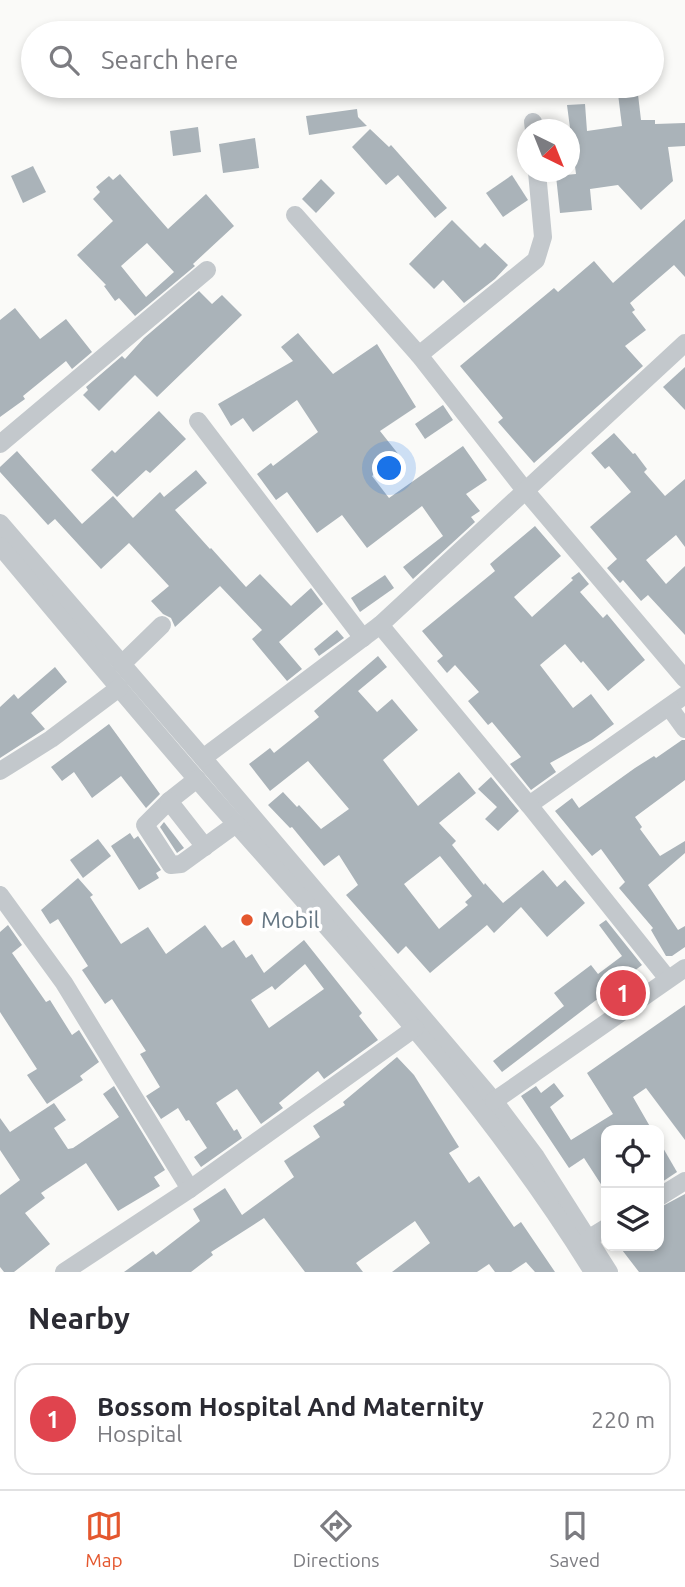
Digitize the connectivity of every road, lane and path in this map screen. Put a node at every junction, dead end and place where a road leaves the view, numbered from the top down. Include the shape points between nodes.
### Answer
1 (538, 182) edge
2 (295, 215) dead end
3 (207, 270) dead end
4 (685, 343) edge
5 (419, 355) junction
6 (198, 421) dead end
7 (0, 444) edge
8 (524, 489) junction
9 (0, 523) edge
10 (0, 547) edge
11 (162, 625) dead end
12 (380, 625) junction
13 (363, 638) junction
14 (122, 664) junction
15 (685, 679) edge
16 (119, 688) junction
17 (685, 695) edge
18 (669, 707) junction
19 (685, 729) edge
20 (203, 758) junction
21 (0, 771) edge
22 (197, 779) junction
23 (169, 801) junction
24 (529, 806) junction
25 (236, 824) junction
26 (205, 847) junction
27 (0, 895) edge
28 (685, 968) edge
29 (668, 979) junction
30 (415, 1028) junction
31 (494, 1101) junction
32 (685, 1181) edge
33 (190, 1189) junction
34 (664, 1194) edge
35 (601, 1231) edge
36 (588, 1239) junction
37 (64, 1272) edge
38 (593, 1272) edge
39 (610, 1272) edge

1 - 5 street via 543,237 536,260
2 - 5 street
3 - 7 street
4 - 8 street
5 - 8 street
6 - 13 street
8 - 12 street
8 - 15 street
9 - 14 street
10 - 16 street
11 - 14 street
12 - 13 street
12 - 24 street
13 - 20 street
14 - 20 street
16 - 21 street
16 - 22 street
17 - 18 street
18 - 19 street
18 - 24 street
20 - 31 street
22 - 23 street
22 - 25 street
23 - 26 street
23 - 26 street via 145,825 171,865 181,864
24 - 29 street
25 - 26 street
25 - 30 street
27 - 33 street via 64,983
28 - 29 street
29 - 31 street
30 - 33 street
30 - 38 street via 481,1108
31 - 36 street
32 - 34 street
33 - 37 street
35 - 36 street
36 - 39 street

